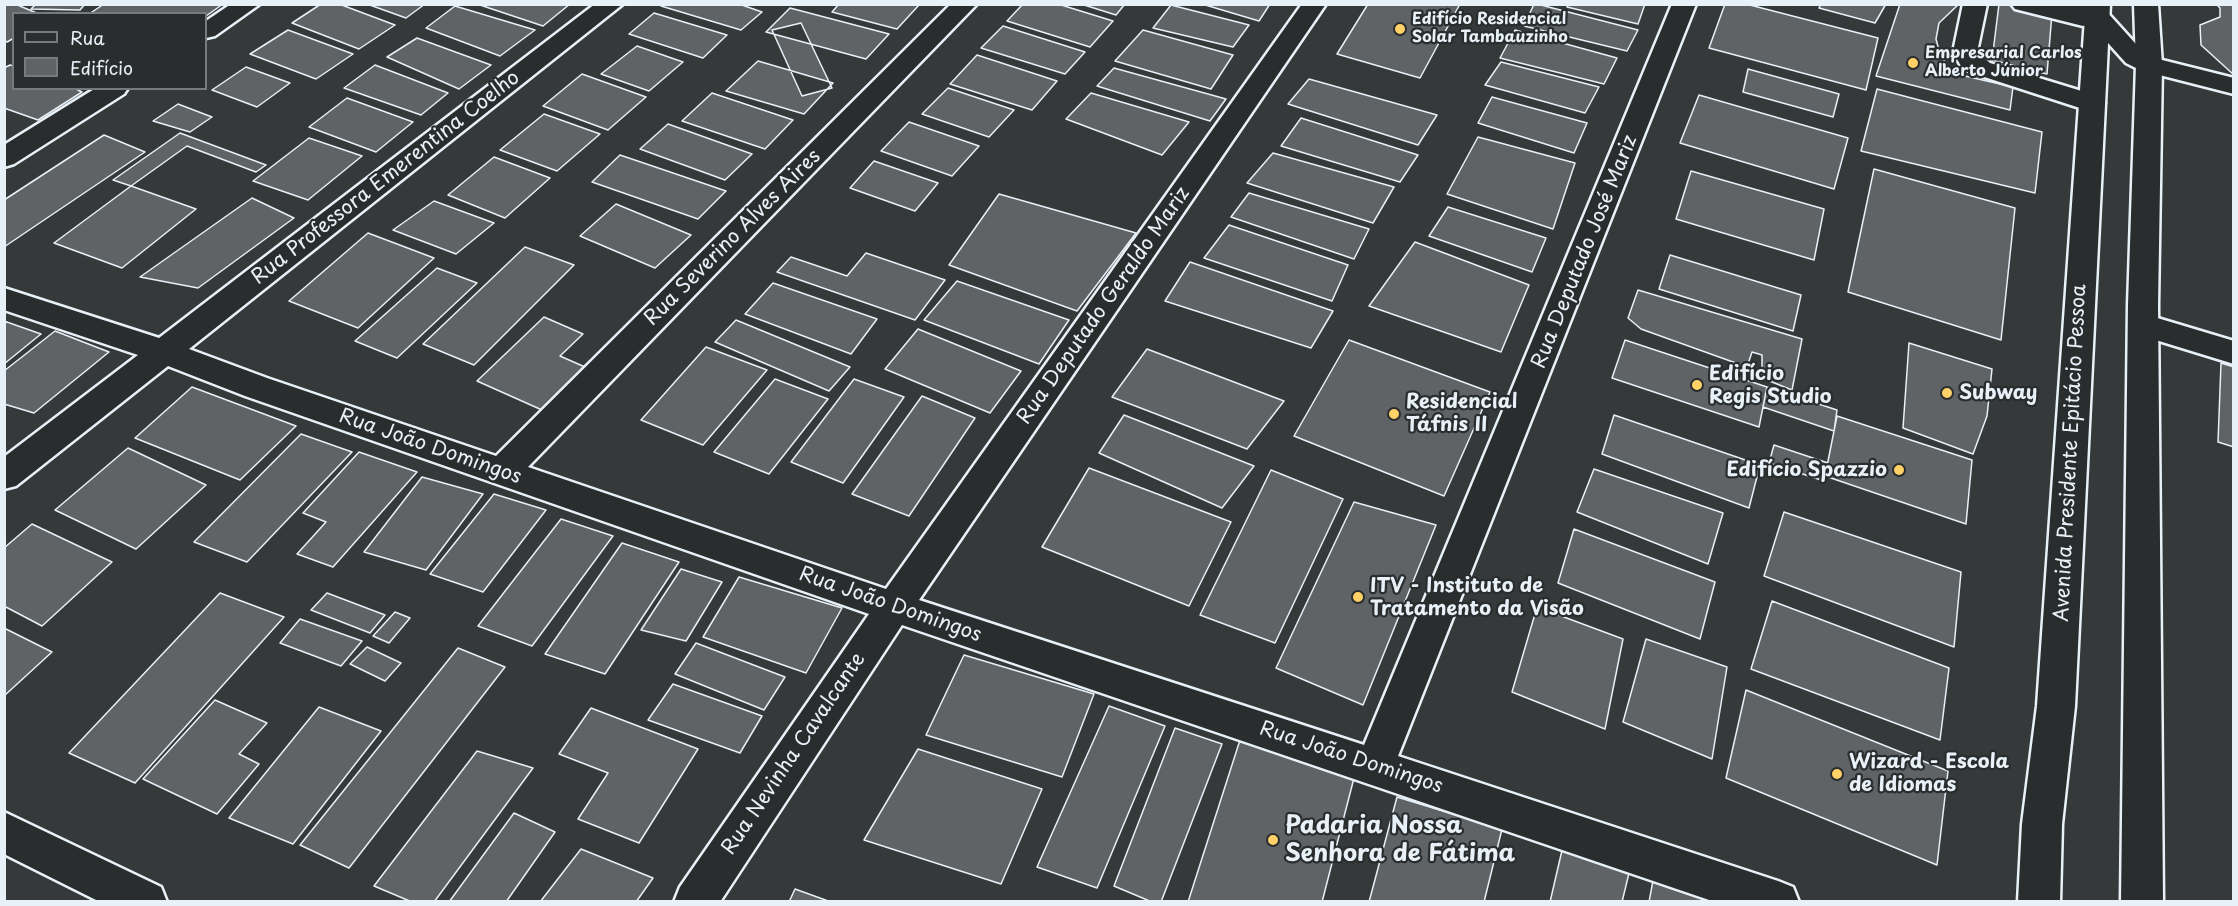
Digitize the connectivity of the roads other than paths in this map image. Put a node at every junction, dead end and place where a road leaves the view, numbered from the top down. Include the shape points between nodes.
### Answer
1 (248, 4) edge
2 (610, 4) edge
3 (965, 4) edge
4 (1314, 4) edge
5 (1684, 4) edge
6 (1975, 4) edge
7 (2023, 4) edge
8 (2063, 4) edge
9 (2146, 8) edge
10 (2102, 12) edge
11 (207, 30) edge
12 (2149, 65) junction
13 (2234, 86) edge
14 (112, 90) edge
15 (2092, 103) junction
16 (4, 158) edge
17 (4, 300) edge
18 (2144, 325) junction
19 (162, 351) junction
20 (2234, 353) edge
21 (502, 472) junction
22 (4, 476) edge
23 (894, 607) junction
24 (1375, 765) junction
25 (4, 832) edge
26 (146, 902) edge
27 (695, 902) edge
28 (1778, 902) edge
29 (2039, 902) edge
30 (2142, 902) edge

1 - 11 street
2 - 19 street, Rua Professora Emerentina Coelho
3 - 21 street, Rua Severino Alves Aires
4 - 23 street, Rua Deputado Geraldo Mariz
5 - 24 street, Rua Deputado José Mariz
6 - 15 street via 1965,52 1970,61 1981,68
7 - 10 street
8 - 10 street
9 - 10 street
9 - 12 street
10 - 12 street via 2135,58
10 - 15 street, Avenida Presidente Epitácio Pessoa
12 - 13 street
12 - 18 street
14 - 16 street
15 - 29 street, Avenida Presidente Epitácio Pessoa via 2056,706 2042,824
17 - 19 street, Rua João Domingos
18 - 20 street
18 - 30 street
19 - 21 street, Rua João Domingos
19 - 22 street, Rua Professora Emerentina Coelho
21 - 23 street, Rua João Domingos
23 - 24 street, Rua João Domingos
23 - 27 street, Rua Nevinha Cavalcante
24 - 28 street, Rua João Domingos
25 - 26 street

